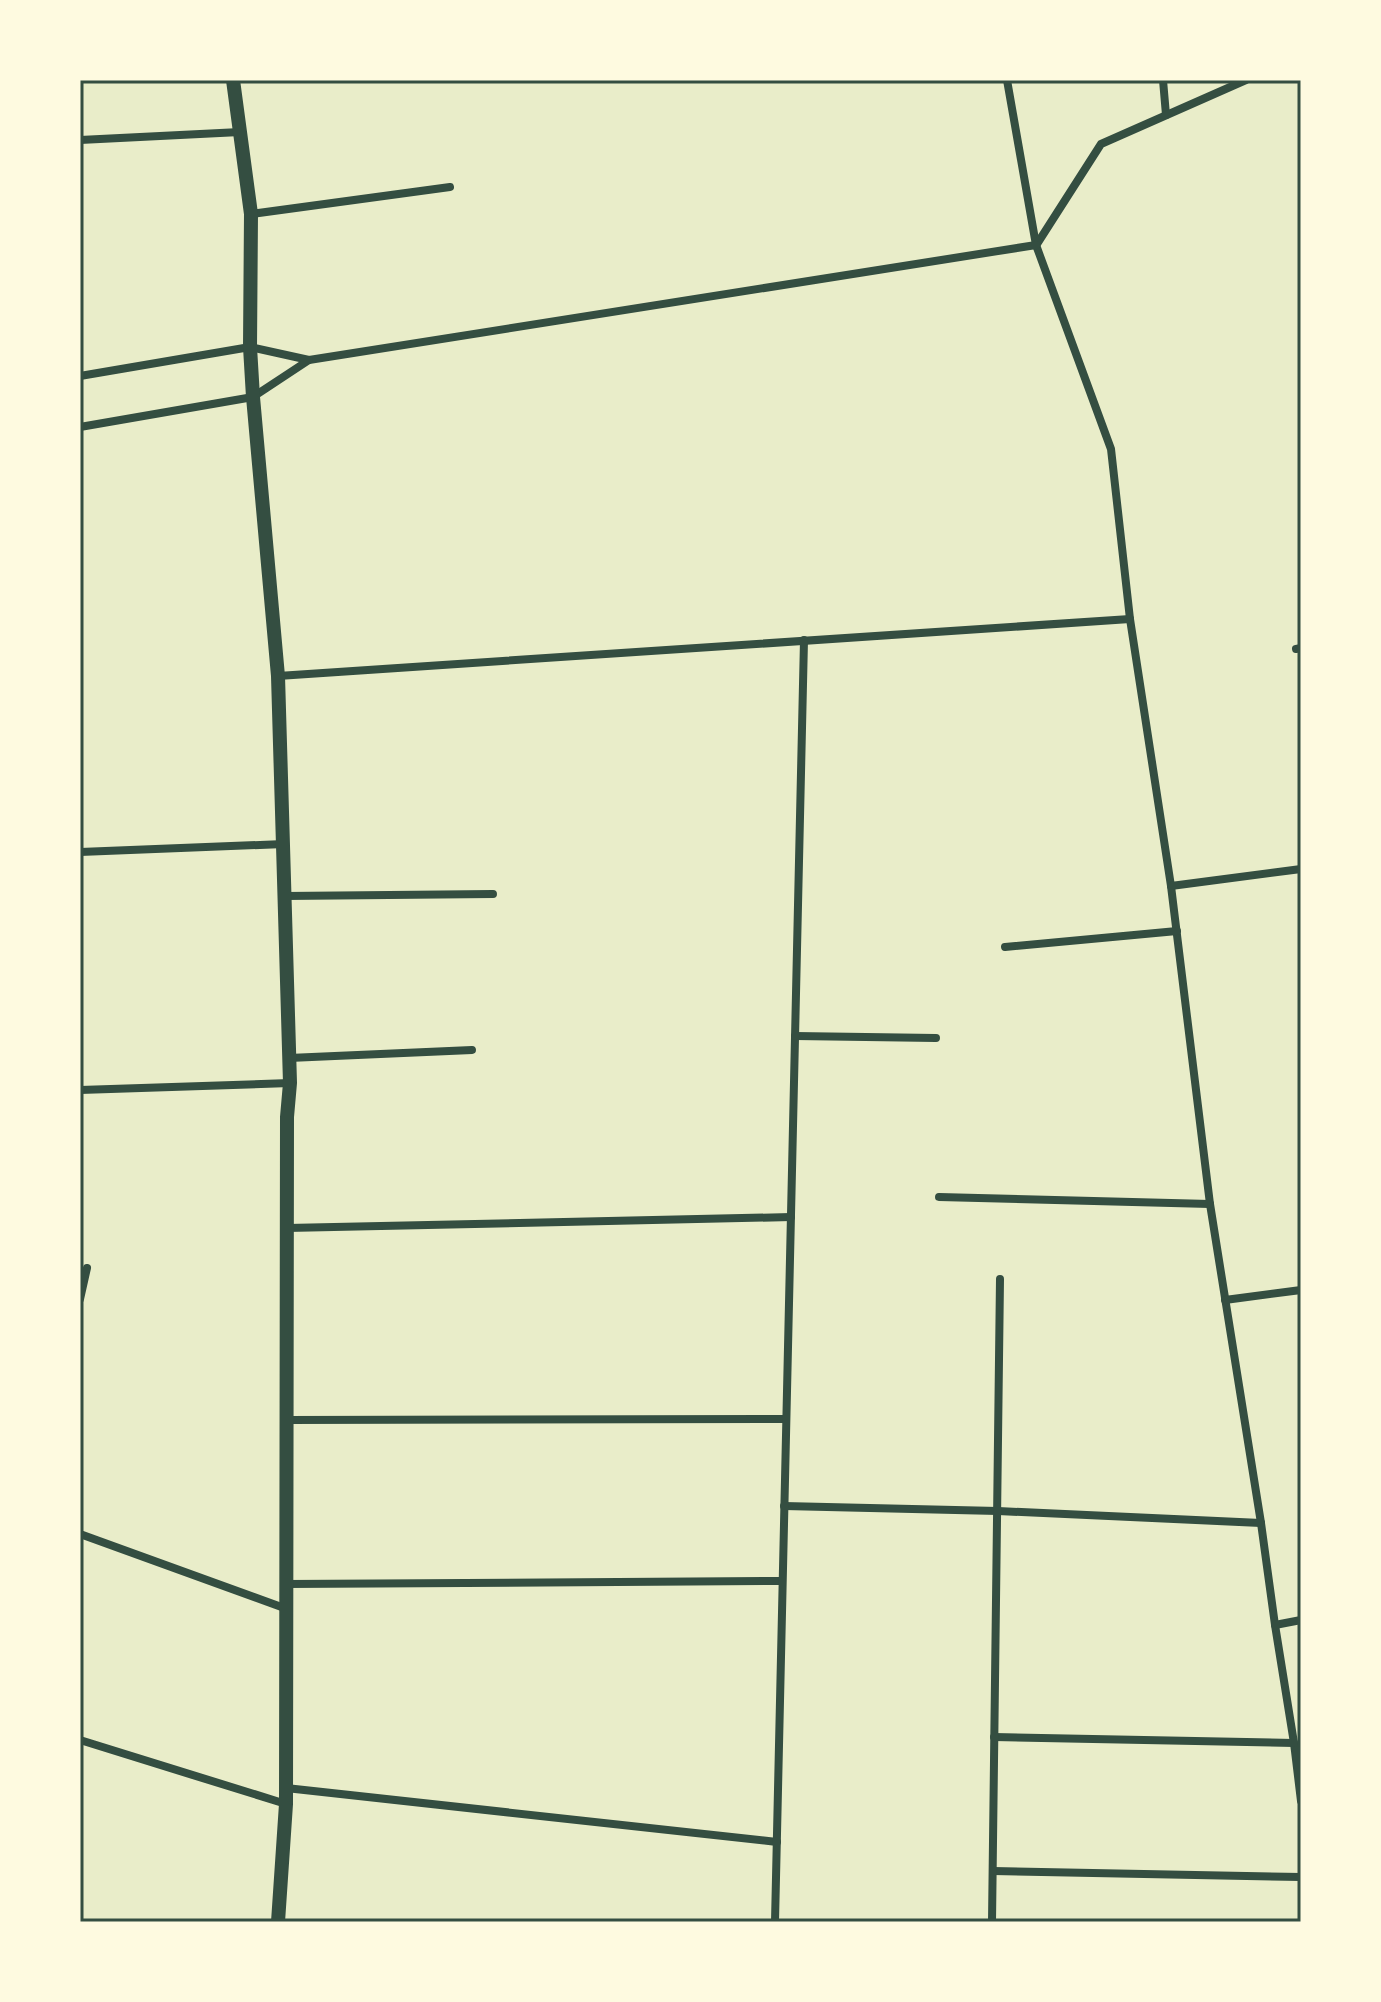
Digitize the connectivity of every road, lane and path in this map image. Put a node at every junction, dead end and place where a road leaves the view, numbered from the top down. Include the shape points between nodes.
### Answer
1 (233, 80) edge
2 (1007, 80) edge
3 (1163, 80) edge
4 (1246, 80) edge
5 (1166, 115) junction
6 (240, 132) junction
7 (80, 140) edge
8 (450, 187) dead end
9 (251, 214) junction
10 (1036, 245) junction
11 (250, 347) junction
12 (309, 360) junction
13 (80, 376) edge
14 (253, 397) junction
15 (80, 427) edge
16 (1130, 619) junction
17 (804, 640) junction
18 (278, 676) junction
19 (284, 844) junction
20 (80, 852) edge
21 (1301, 869) edge
22 (1171, 886) junction
23 (493, 894) dead end
24 (285, 896) junction
25 (1177, 931) junction
26 (1005, 947) dead end
27 (795, 1036) junction
28 (936, 1038) dead end
29 (472, 1050) dead end
30 (289, 1058) junction
31 (290, 1083) junction
32 (80, 1090) edge
33 (939, 1197) dead end
34 (1210, 1204) junction
35 (791, 1217) junction
36 (287, 1228) junction
37 (87, 1268) dead end
38 (1000, 1279) dead end
39 (1301, 1290) edge
40 (80, 1299) edge
41 (1225, 1300) junction
42 (786, 1419) junction
43 (286, 1420) junction
44 (784, 1506) junction
45 (998, 1511) junction
46 (1261, 1523) junction
47 (80, 1534) edge
48 (782, 1581) junction
49 (286, 1584) junction
50 (287, 1609) junction
51 (1301, 1620) edge
52 (1275, 1625) junction
53 (994, 1737) junction
54 (80, 1740) edge
55 (1294, 1743) junction
56 (286, 1788) junction
57 (1301, 1801) edge
58 (286, 1804) junction
59 (777, 1842) junction
60 (993, 1871) junction
61 (1301, 1877) edge
62 (278, 1922) edge
63 (775, 1922) edge
64 (992, 1922) edge

1 - 6 street
2 - 10 street
3 - 5 street
4 - 5 street
5 - 10 street via 1101,144
6 - 7 street
6 - 9 street
8 - 9 street
9 - 11 street
10 - 12 street
10 - 16 street via 1111,449
11 - 12 street
11 - 13 street
11 - 14 street
12 - 14 street
14 - 15 street
14 - 18 street
16 - 17 street
16 - 22 street
17 - 18 street
17 - 27 street
18 - 19 street
19 - 20 street
19 - 24 street
21 - 22 street
22 - 25 street
23 - 24 street
24 - 30 street
25 - 26 street
25 - 34 street
27 - 28 street
27 - 35 street
29 - 30 street
30 - 31 street
31 - 32 street
31 - 36 street
33 - 34 street
34 - 41 street
35 - 36 street
35 - 42 street
36 - 43 street
37 - 40 street
38 - 45 street
39 - 41 street
41 - 46 street
42 - 43 street
42 - 44 street
43 - 49 street
44 - 45 street
44 - 48 street
45 - 46 street
45 - 53 street
46 - 52 street
47 - 50 street
48 - 49 street
48 - 59 street
49 - 50 street
50 - 56 street
51 - 52 street
52 - 55 street
53 - 55 street
53 - 60 street
54 - 58 street
55 - 57 street
56 - 58 street
56 - 59 street
58 - 62 street
59 - 63 street
60 - 61 street
60 - 64 street

